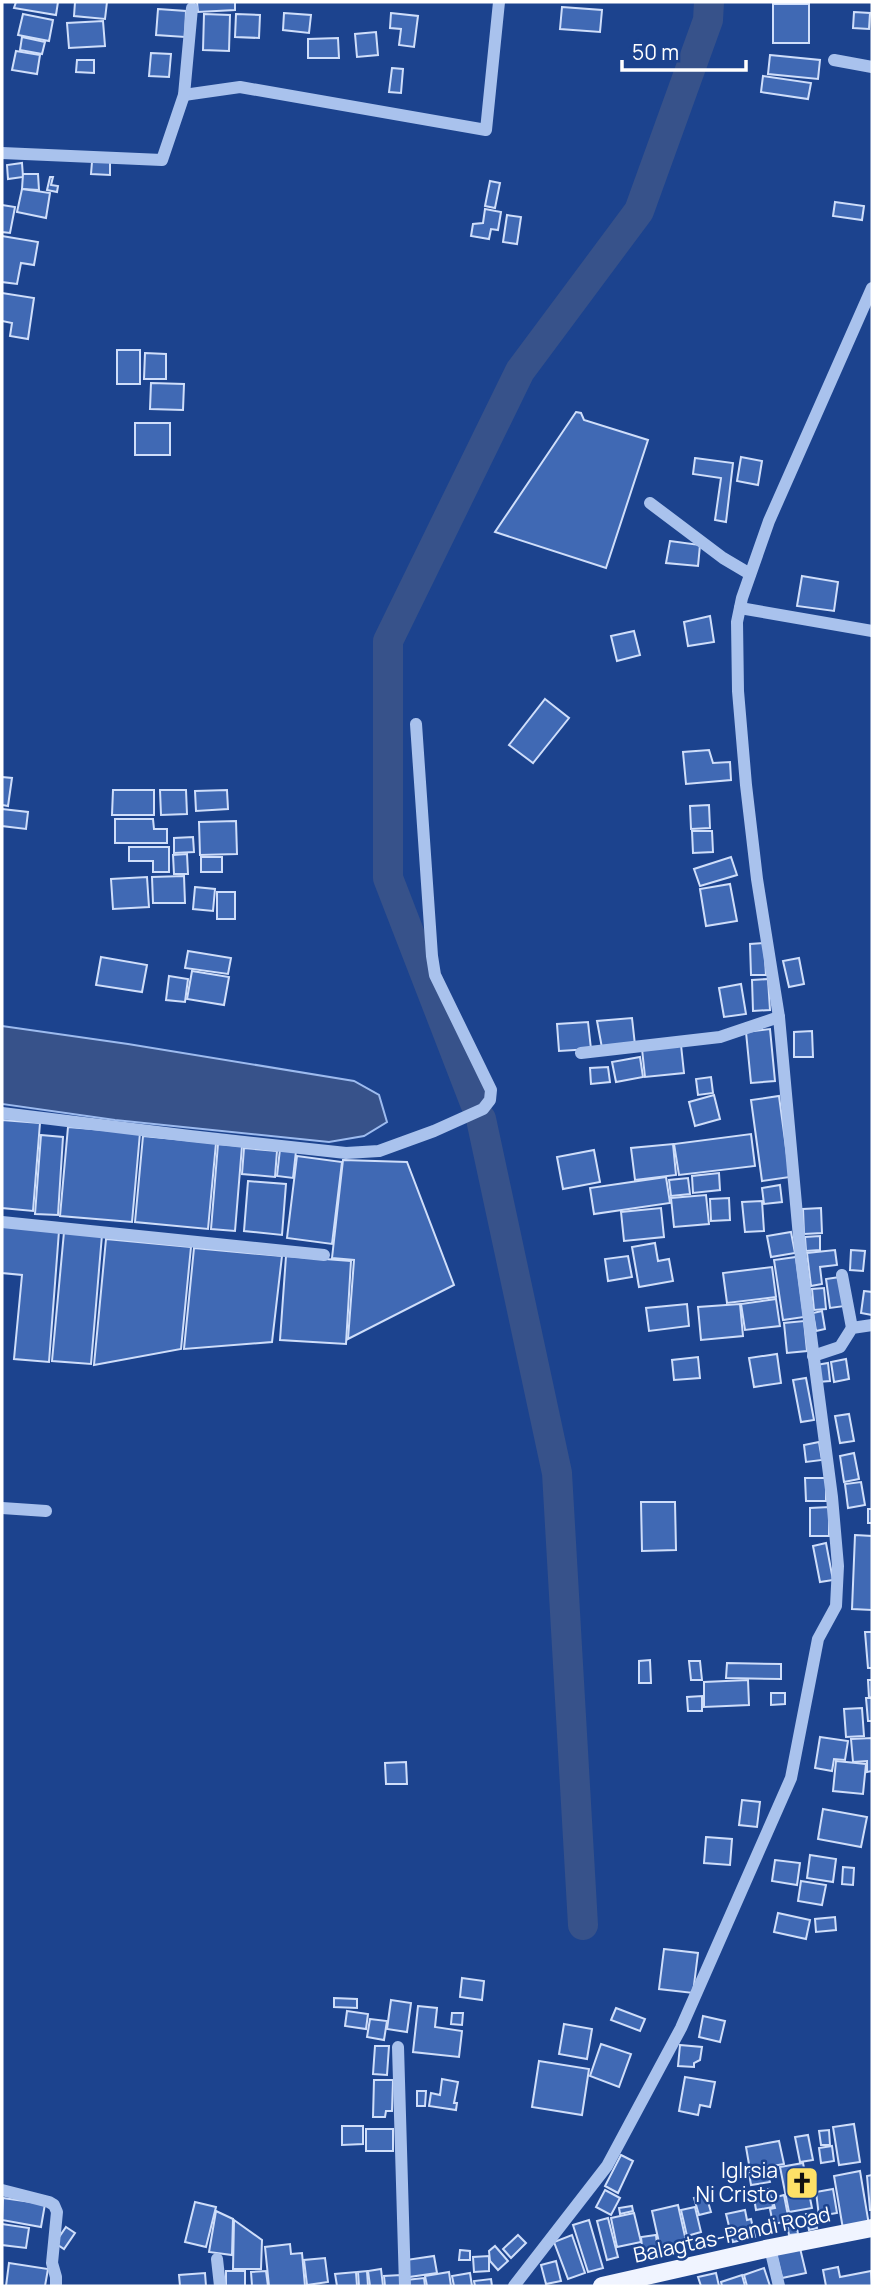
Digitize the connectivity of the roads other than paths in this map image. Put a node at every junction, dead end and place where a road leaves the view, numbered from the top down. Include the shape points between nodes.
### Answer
1 (499, 2) edge
2 (192, 8) dead end
3 (834, 60) dead end
4 (872, 67) edge
5 (184, 94) junction
6 (2, 153) edge
7 (872, 288) edge
8 (650, 503) dead end
9 (750, 574) junction
10 (740, 608) junction
11 (872, 631) edge
12 (415, 724) dead end
13 (779, 1017) junction
14 (581, 1053) dead end
15 (2, 1113) edge
16 (2, 1222) edge
17 (324, 1255) dead end
18 (842, 1275) dead end
19 (872, 1325) edge
20 (852, 1328) junction
21 (813, 1356) junction
22 (2, 1508) edge
23 (46, 1511) dead end
24 (398, 2047) dead end
25 (2, 2190) edge
26 (872, 2228) edge
27 (770, 2248) junction
28 (217, 2259) dead end
29 (653, 2281) edge
30 (55, 2286) edge
31 (220, 2286) edge
32 (405, 2286) edge
33 (514, 2286) edge
34 (602, 2286) edge
35 (779, 2286) edge

1 - 5 street via 486,130 240,88
2 - 5 street
3 - 4 street
5 - 6 street via 162,160
7 - 9 street
8 - 9 street
9 - 10 street
10 - 11 street
10 - 13 street via 738,691 746,785
12 - 15 street via 435,975 491,1090 483,1110 379,1151 346,1153
13 - 14 street via 720,1037
13 - 21 street
16 - 17 street
18 - 20 street
19 - 20 street
20 - 21 street via 839,1347
21 - 33 street via 837,1553 836,1606 818,1639 791,1778 681,2028 607,2166
22 - 23 street
24 - 32 street
25 - 30 street via 54,2205
26 - 27 main road, Balagtas-Pandi Road
27 - 29 main road, Balagtas-Pandi Road
27 - 35 street
28 - 31 street
29 - 34 main road, Balagtas-Pandi Road

